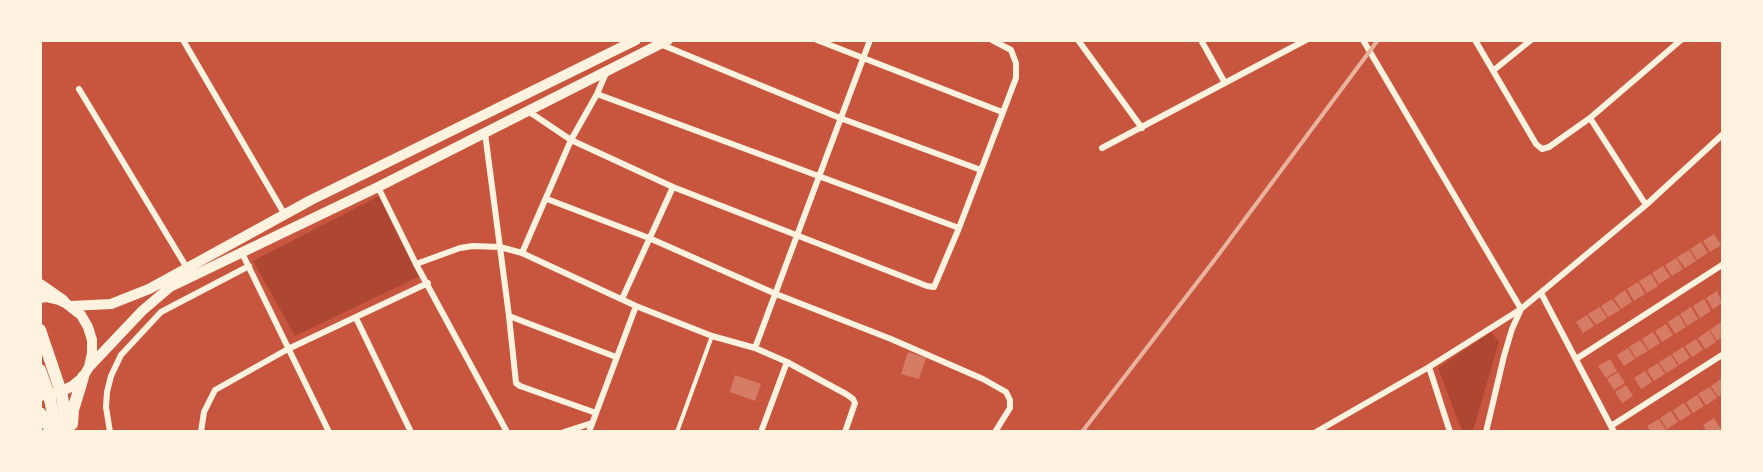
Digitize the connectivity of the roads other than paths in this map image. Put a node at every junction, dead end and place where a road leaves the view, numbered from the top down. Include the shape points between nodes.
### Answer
1 (183, 40) edge
2 (636, 40) edge
3 (817, 40) edge
4 (870, 40) edge
5 (992, 40) edge
6 (1077, 40) edge
7 (1201, 40) edge
8 (1363, 40) edge
9 (1475, 40) edge
10 (1531, 40) edge
11 (1681, 40) edge
12 (1304, 41) edge
13 (664, 42) edge
14 (863, 58) junction
15 (1494, 70) junction
16 (606, 72) junction
17 (1225, 83) junction
18 (80, 89) dead end
19 (597, 93) junction
20 (528, 111) junction
21 (1002, 112) junction
22 (840, 118) junction
23 (1590, 118) junction
24 (1142, 128) junction
25 (485, 133) junction
26 (1722, 135) edge
27 (571, 140) junction
28 (1102, 148) dead end
29 (981, 170) junction
30 (820, 175) junction
31 (378, 187) junction
32 (673, 187) junction
33 (547, 200) junction
34 (1646, 205) junction
35 (285, 215) junction
36 (959, 228) junction
37 (798, 235) junction
38 (649, 238) junction
39 (500, 246) junction
40 (242, 253) junction
41 (522, 253) junction
42 (416, 264) junction
43 (1722, 265) edge
44 (249, 266) junction
45 (187, 268) junction
46 (428, 283) junction
47 (40, 285) edge
48 (1541, 292) junction
49 (776, 294) junction
50 (40, 298) edge
51 (622, 299) junction
52 (67, 303) junction
53 (636, 306) junction
54 (1521, 309) junction
55 (509, 316) junction
56 (356, 318) junction
57 (40, 330) edge
58 (712, 336) junction
59 (755, 348) junction
60 (288, 349) junction
61 (1722, 355) edge
62 (616, 357) junction
63 (1576, 359) junction
64 (787, 362) junction
65 (1429, 367) junction
66 (40, 370) edge
67 (86, 372) junction
68 (50, 394) edge
69 (40, 413) edge
70 (596, 413) junction
71 (592, 423) junction
72 (1612, 429) edge
73 (54, 432) edge
74 (70, 432) edge
75 (110, 432) edge
76 (201, 432) edge
77 (329, 432) edge
78 (411, 432) edge
79 (507, 432) edge
80 (564, 432) edge
81 (589, 432) edge
82 (677, 432) edge
83 (761, 432) edge
84 (845, 432) edge
85 (995, 432) edge
86 (1316, 432) edge
87 (1450, 432) edge
88 (1486, 432) edge

1 - 35 street
2 - 35 main road
3 - 14 street
4 - 14 street
5 - 21 street via 1011,50 1017,70
6 - 24 street
7 - 17 street
8 - 54 street
9 - 15 street
10 - 15 street
11 - 23 street
12 - 17 street
13 - 16 main road
13 - 22 street
14 - 21 street
14 - 22 street
15 - 23 street via 1542,149
16 - 19 street
16 - 20 main road
17 - 24 street
18 - 45 street
19 - 27 street
19 - 30 street
20 - 25 main road
20 - 27 street
21 - 29 street
22 - 29 street
22 - 30 street
23 - 34 street
24 - 28 street
25 - 31 main road
25 - 39 street
26 - 34 street
27 - 32 street
27 - 33 street
29 - 36 street
30 - 36 street
30 - 37 street
31 - 40 main road
31 - 42 street
32 - 37 street
32 - 38 street
33 - 38 street
33 - 41 street
34 - 48 street
35 - 45 main road
36 - 37 street via 934,287
37 - 49 street
38 - 49 street
38 - 51 street
39 - 41 street
39 - 42 street via 460,248
39 - 55 street
40 - 44 street
40 - 67 main road via 170,288 142,311
41 - 51 street
42 - 46 street
43 - 63 street
44 - 60 street
44 - 75 street via 161,312 121,355 107,392
45 - 52 main road via 111,304
46 - 56 street
46 - 79 street
47 - 52 main road
48 - 54 street
48 - 63 street
49 - 59 street
49 - 85 street via 891,339 1006,392 1010,408
50 - 52 main road
51 - 53 street
52 - 67 main road via 81,315 90,333 92,353
53 - 58 street
53 - 62 street
54 - 65 street
54 - 88 street via 1504,356
55 - 62 street
55 - 70 street via 516,383
56 - 60 street
56 - 78 street
57 - 68 main road
58 - 59 street
58 - 82 lane
59 - 64 street
60 - 76 street via 215,390 204,412
60 - 77 street
61 - 72 street
62 - 70 street
63 - 72 street
64 - 83 street
64 - 84 street via 853,399 854,410
65 - 86 street
65 - 87 street
66 - 68 main road
67 - 68 main road via 72,386
67 - 74 main road
68 - 73 main road
68 - 74 main road
69 - 73 main road
70 - 71 street
71 - 80 street
71 - 81 street

